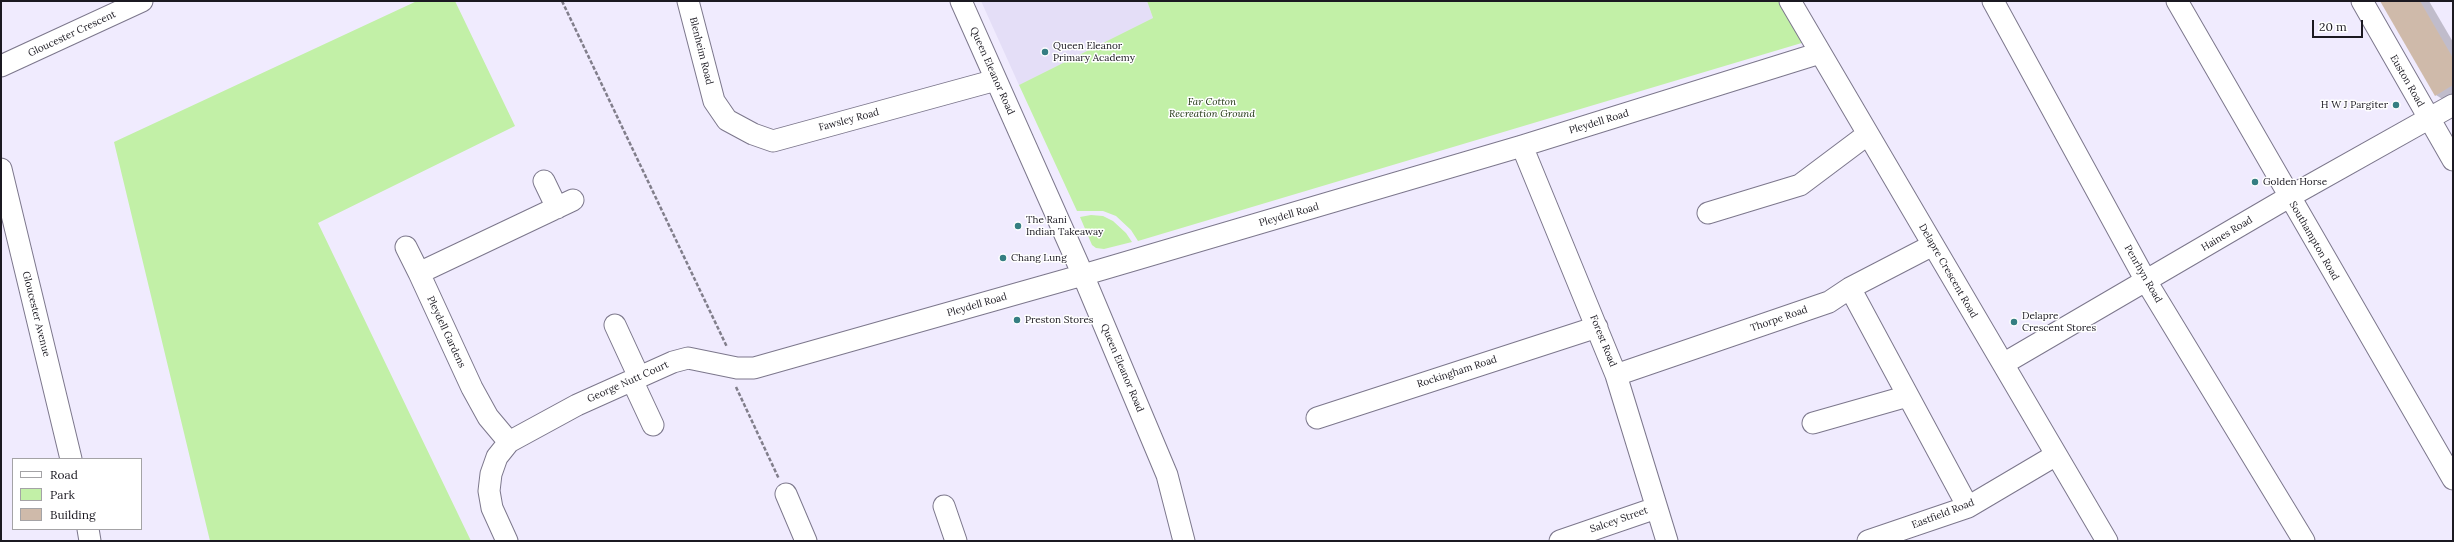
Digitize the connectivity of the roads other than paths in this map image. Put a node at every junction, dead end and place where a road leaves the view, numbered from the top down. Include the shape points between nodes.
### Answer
1 (142, 1) edge
2 (688, 1) edge
3 (961, 1) edge
4 (1790, 1) edge
5 (1993, 1) edge
6 (2177, 1) edge
7 (2362, 1) edge
8 (1820, 53) junction
9 (1, 66) edge
10 (996, 80) junction
11 (714, 101) joint
12 (2453, 105) edge
13 (2429, 119) junction
14 (1868, 134) junction
15 (1522, 146) junction
16 (2453, 160) edge
17 (2, 178) edge
18 (544, 180) dead end
19 (2288, 197) junction
20 (1708, 213) dead end
21 (1933, 245) junction
22 (406, 247) dead end
23 (419, 273) junction
24 (1083, 275) junction
25 (2146, 281) junction
26 (1850, 288) junction
27 (615, 325) dead end
28 (1597, 327) junction
29 (2003, 364) junction
30 (745, 368) joint
31 (1616, 374) junction
32 (635, 379) junction
33 (1908, 396) junction
34 (1317, 418) dead end
35 (1813, 423) dead end
36 (653, 425) dead end
37 (509, 442) junction
38 (2056, 455) junction
39 (71, 458) edge
40 (2453, 480) edge
41 (786, 494) road end
42 (944, 506) dead end
43 (1968, 506) junction
44 (1656, 508) junction
45 (88, 530) edge
46 (90, 541) edge
47 (507, 541) edge
48 (806, 541) edge
49 (956, 541) edge
50 (1184, 541) edge
51 (1560, 541) edge
52 (1667, 541) edge
53 (1868, 541) edge
54 (2107, 541) edge
55 (2304, 541) edge

1 - 9 street, Gloucester Crescent
2 - 11 street, Blenheim Road
3 - 10 street, Queen Eleanor Road
4 - 8 street, Delapre Crescent Road
5 - 25 street, Penrhyn Road
6 - 19 street, Southampton Road
7 - 13 street, Euston Road
8 - 14 street, Delapre Crescent Road
8 - 15 street, Pleydell Road
10 - 11 street, Fawsley Road via 773,141 727,120
10 - 24 street, Queen Eleanor Road
12 - 13 street, Haines Road
13 - 16 street, Euston Road
13 - 19 street, Haines Road
14 - 20 street via 1800,185
14 - 21 street, Delapre Crescent Road
15 - 24 street, Pleydell Road
15 - 28 street, Forest Road
17 - 39 street, Gloucester Avenue
18 - 23 street via 565,204
19 - 25 street, Haines Road
19 - 40 street, Southampton Road
21 - 26 street, Thorpe Road
21 - 29 street, Delapre Crescent Road
22 - 23 street, Pleydell Gardens
23 - 37 street, Pleydell Gardens via 472,388 488,417
24 - 30 street, Pleydell Road
24 - 50 street, Queen Eleanor Road via 1167,475
25 - 29 street, Haines Road
25 - 55 street, Penrhyn Road
26 - 31 street, Thorpe Road via 1829,302
26 - 33 street
27 - 32 street
28 - 31 street, Forest Road
28 - 34 street, Rockingham Road
29 - 38 street, Delapre Crescent Road
30 - 32 street, George Nutt Court via 688,358
31 - 44 street, Forest Road
32 - 36 street
32 - 37 street, George Nutt Court via 577,405
33 - 35 street
33 - 43 street
37 - 47 street via 497,457 490,474 489,491 492,508
38 - 43 street, Eastfield Road
38 - 54 street, Delapre Crescent Road
41 - 48 street
42 - 49 street
43 - 53 street, Eastfield Road
44 - 51 street, Salcey Street
44 - 52 street, Forest Road
45 - 46 street

